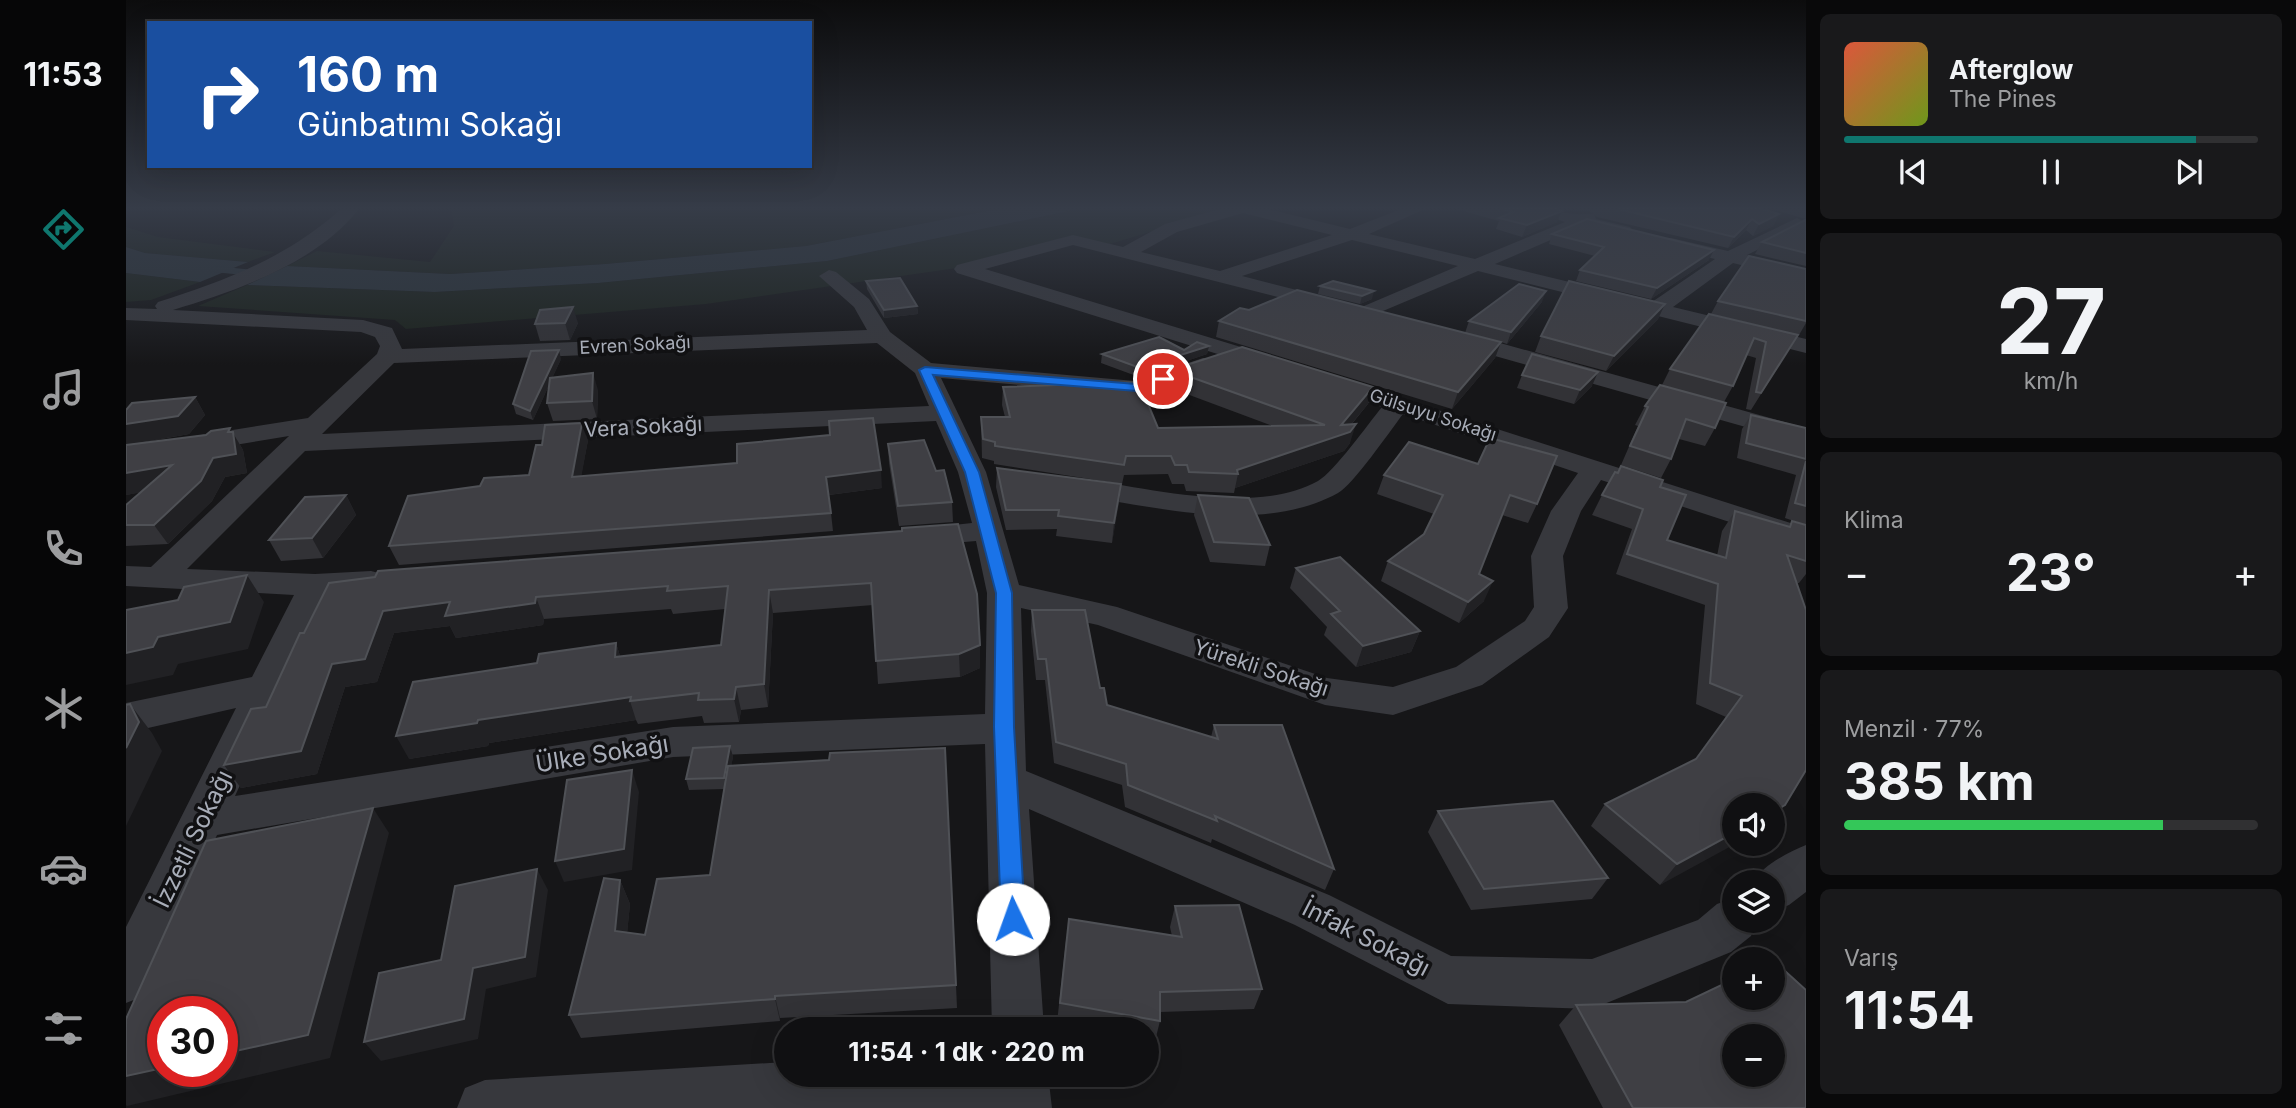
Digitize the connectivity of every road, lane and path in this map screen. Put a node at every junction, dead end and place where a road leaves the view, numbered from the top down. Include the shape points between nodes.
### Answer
1 (282, 261) edge
2 (995, 261) edge
3 (1160, 261) edge
4 (1271, 261) edge
5 (1450, 261) edge
6 (1491, 261) edge
7 (1725, 261) edge
8 (1746, 261) edge
9 (1476, 267) junction
10 (1806, 275) edge
11 (830, 276) dead end
12 (1221, 277) junction
13 (1655, 310) junction
14 (133, 313) edge
15 (1364, 313) junction
16 (1403, 324) edge
17 (1441, 334) edge
18 (881, 336) junction
19 (1806, 346) edge
20 (1239, 354) junction
21 (388, 356) junction
22 (925, 370) junction
23 (1399, 403) junction
24 (946, 412) junction
25 (318, 425) junction
26 (1806, 436) edge
27 (299, 443) junction
28 (126, 455) edge
29 (1595, 468) junction
30 (1053, 484) edge
31 (989, 531) junction
32 (1806, 538) edge
33 (893, 539) edge
34 (142, 578) edge
35 (397, 579) edge
36 (315, 585) junction
37 (1004, 593) junction
38 (265, 688) junction
39 (126, 718) edge
40 (1004, 727) junction
41 (1006, 781) junction
42 (203, 819) junction
43 (1806, 865) edge
44 (1785, 881) edge
45 (1722, 930) edge
46 (126, 979) edge
47 (1017, 1017) edge
48 (1022, 1087) edge
49 (485, 1108) edge
50 (976, 1108) edge
51 (1024, 1108) edge

1 - 14 street via 227,286
2 - 20 street, Gülsuyu Sokağı via 964,269
3 - 12 street
4 - 12 street
5 - 9 street
6 - 9 street
7 - 13 street
8 - 10 street
9 - 13 street
9 - 15 street
11 - 18 street via 862,303
12 - 15 street
13 - 19 street
14 - 21 street via 363,326 389,338
15 - 16 street
17 - 26 street
18 - 21 street, Evren Sokağı
18 - 22 street
20 - 22 street via 1137,387
20 - 23 street, Gülsuyu Sokağı
21 - 25 street
22 - 24 street
23 - 29 street, Gülsuyu Sokağı
23 - 30 street via 1330,486 1293,499 1254,506 1202,504
24 - 27 street, Vera Sokağı
24 - 31 street via 986,474
25 - 27 street
25 - 28 street
27 - 34 street
29 - 32 street, Gülsuyu Sokağı
29 - 37 street, Yürekli Sokağı via 1566,511 1547,556 1551,608 1537,629 1469,676 1393,701 1325,691 1105,615
31 - 33 street
31 - 37 street
34 - 36 street
35 - 36 street
36 - 38 street, İzzetli Sokağı
37 - 40 street
38 - 39 street
38 - 42 street, İzzetli Sokağı
40 - 41 street
40 - 42 street, Ülke Sokağı via 673,742
41 - 45 street, İnfak Sokağı via 1312,910 1448,980 1591,984
41 - 47 street
42 - 46 street, İzzetli Sokağı
43 - 44 street
48 - 51 street
49 - 50 street via 933,1081

